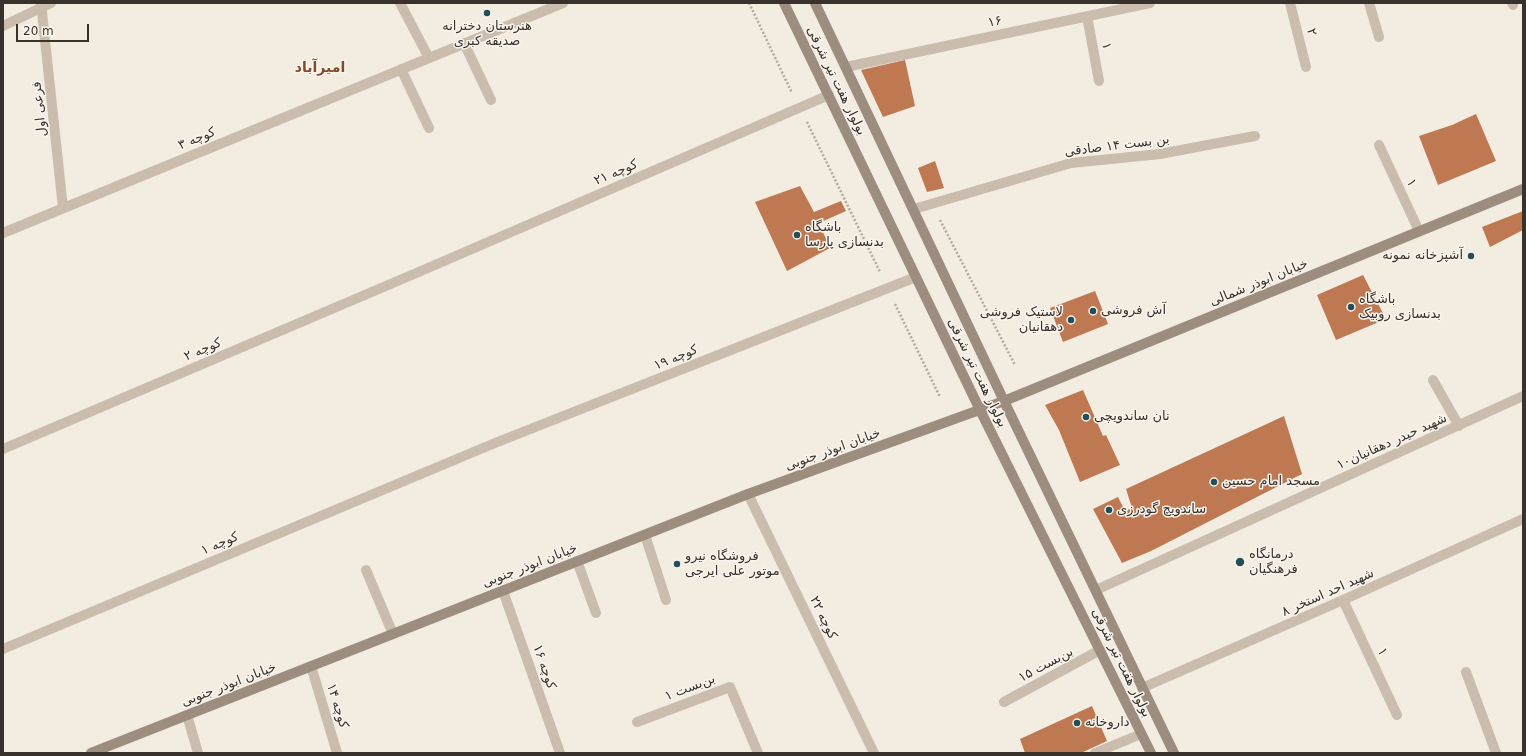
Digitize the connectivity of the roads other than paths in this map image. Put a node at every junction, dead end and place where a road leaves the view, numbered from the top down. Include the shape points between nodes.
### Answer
1 (400, 3) edge
2 (563, 3) edge
3 (784, 3) edge
4 (815, 3) edge
5 (1150, 3) edge
6 (1290, 3) edge
7 (1369, 3) edge
8 (45, 4) edge
9 (1087, 16) junction
10 (3, 26) edge
11 (1379, 38) dead end
12 (464, 44) junction
13 (429, 58) junction
14 (846, 67) junction
15 (1306, 67) dead end
16 (401, 69) junction
17 (1099, 81) dead end
18 (829, 95) junction
19 (491, 100) dead end
20 (429, 128) dead end
21 (1255, 136) dead end
22 (1379, 145) dead end
23 (1523, 189) edge
24 (63, 208) junction
25 (914, 209) junction
26 (1419, 231) junction
27 (3, 233) edge
28 (414, 274) joint
29 (916, 277) junction
30 (1433, 380) dead end
31 (1523, 396) edge
32 (1004, 401) junction
33 (980, 410) junction
34 (1459, 426) junction
35 (3, 449) edge
36 (446, 464) joint
37 (748, 494) junction
38 (1523, 519) edge
39 (645, 535) junction
40 (577, 561) junction
41 (366, 570) dead end
42 (503, 590) junction
43 (1096, 590) junction
44 (666, 600) dead end
45 (1343, 600) junction
46 (596, 613) dead end
47 (393, 634) junction
48 (3, 649) edge
49 (1100, 650) junction
50 (312, 666) junction
51 (1466, 672) dead end
52 (1142, 688) junction
53 (1004, 702) dead end
54 (187, 715) junction
55 (1397, 715) dead end
56 (638, 722) dead end
57 (1141, 734) junction
58 (91, 753) edge
59 (198, 753) edge
60 (337, 753) edge
61 (560, 753) edge
62 (758, 753) edge
63 (874, 753) edge
64 (1095, 753) edge
65 (1151, 753) edge
66 (1174, 753) edge
67 (1496, 753) edge

1 - 13 street
2 - 12 street, کوچه ۳
3 - 18 main road, بولوار هفت تیر شرقی
4 - 14 main road, بولوار هفت تیر شرقی
5 - 9 street, ۱۶
6 - 15 street, ۲
7 - 11 street
8 - 10 street
8 - 24 street, فرعی اول
9 - 14 street, ۱۶
9 - 17 street, ۱
12 - 13 street, کوچه ۳
12 - 19 street
13 - 16 street, کوچه ۳
14 - 25 main road, بولوار هفت تیر شرقی
16 - 20 street
16 - 24 street, کوچه ۳
18 - 28 street, کوچه ۲۱
18 - 29 main road, بولوار هفت تیر شرقی
21 - 25 street, بن بست ۱۴ صادقی via 1160,154 1071,163
22 - 26 street, ۱
23 - 26 main road, خیابان ابوذر شمالی
24 - 27 street, کوچه ۳
25 - 32 main road, بولوار هفت تیر شرقی
26 - 32 main road, خیابان ابوذر شمالی
28 - 35 street, کوچه ۲
29 - 33 main road, بولوار هفت تیر شرقی
29 - 36 street, کوچه ۱۹
30 - 34 street
31 - 34 street, شهید حیدر دهقانیان۱۰
32 - 33 main road, خیابان ابوذر شمالی
32 - 43 main road, بولوار هفت تیر شرقی
33 - 37 main road, خیابان ابوذر جنوبی
33 - 49 main road, بولوار هفت تیر شرقی
34 - 43 street, شهید حیدر دهقانیان۱۰
36 - 48 street, کوچه ۱
37 - 39 main road, خیابان ابوذر جنوبی
37 - 63 street, کوچه ۲۲
38 - 45 street, شهید احد استخر ۸
39 - 40 main road, خیابان ابوذر جنوبی
39 - 44 street
40 - 42 main road, خیابان ابوذر جنوبی
40 - 46 street
41 - 47 street
42 - 47 main road, خیابان ابوذر جنوبی
42 - 61 street, کوچه ۱۶
43 - 52 main road, بولوار هفت تیر شرقی
45 - 52 street, شهید احد استخر ۸
45 - 55 street, ۱
47 - 50 main road, خیابان ابوذر جنوبی
49 - 53 street, بن‌بست ۱۵
49 - 57 main road, بولوار هفت تیر شرقی
50 - 54 main road, خیابان ابوذر جنوبی
50 - 60 street, کوچه ۱۴
51 - 67 street
52 - 66 main road, بولوار هفت تیر شرقی
54 - 58 main road, خیابان ابوذر جنوبی
54 - 59 street
56 - 62 street, بن‌بست ۱ via 730,687
57 - 64 street
57 - 65 main road, بولوار هفت تیر شرقی

